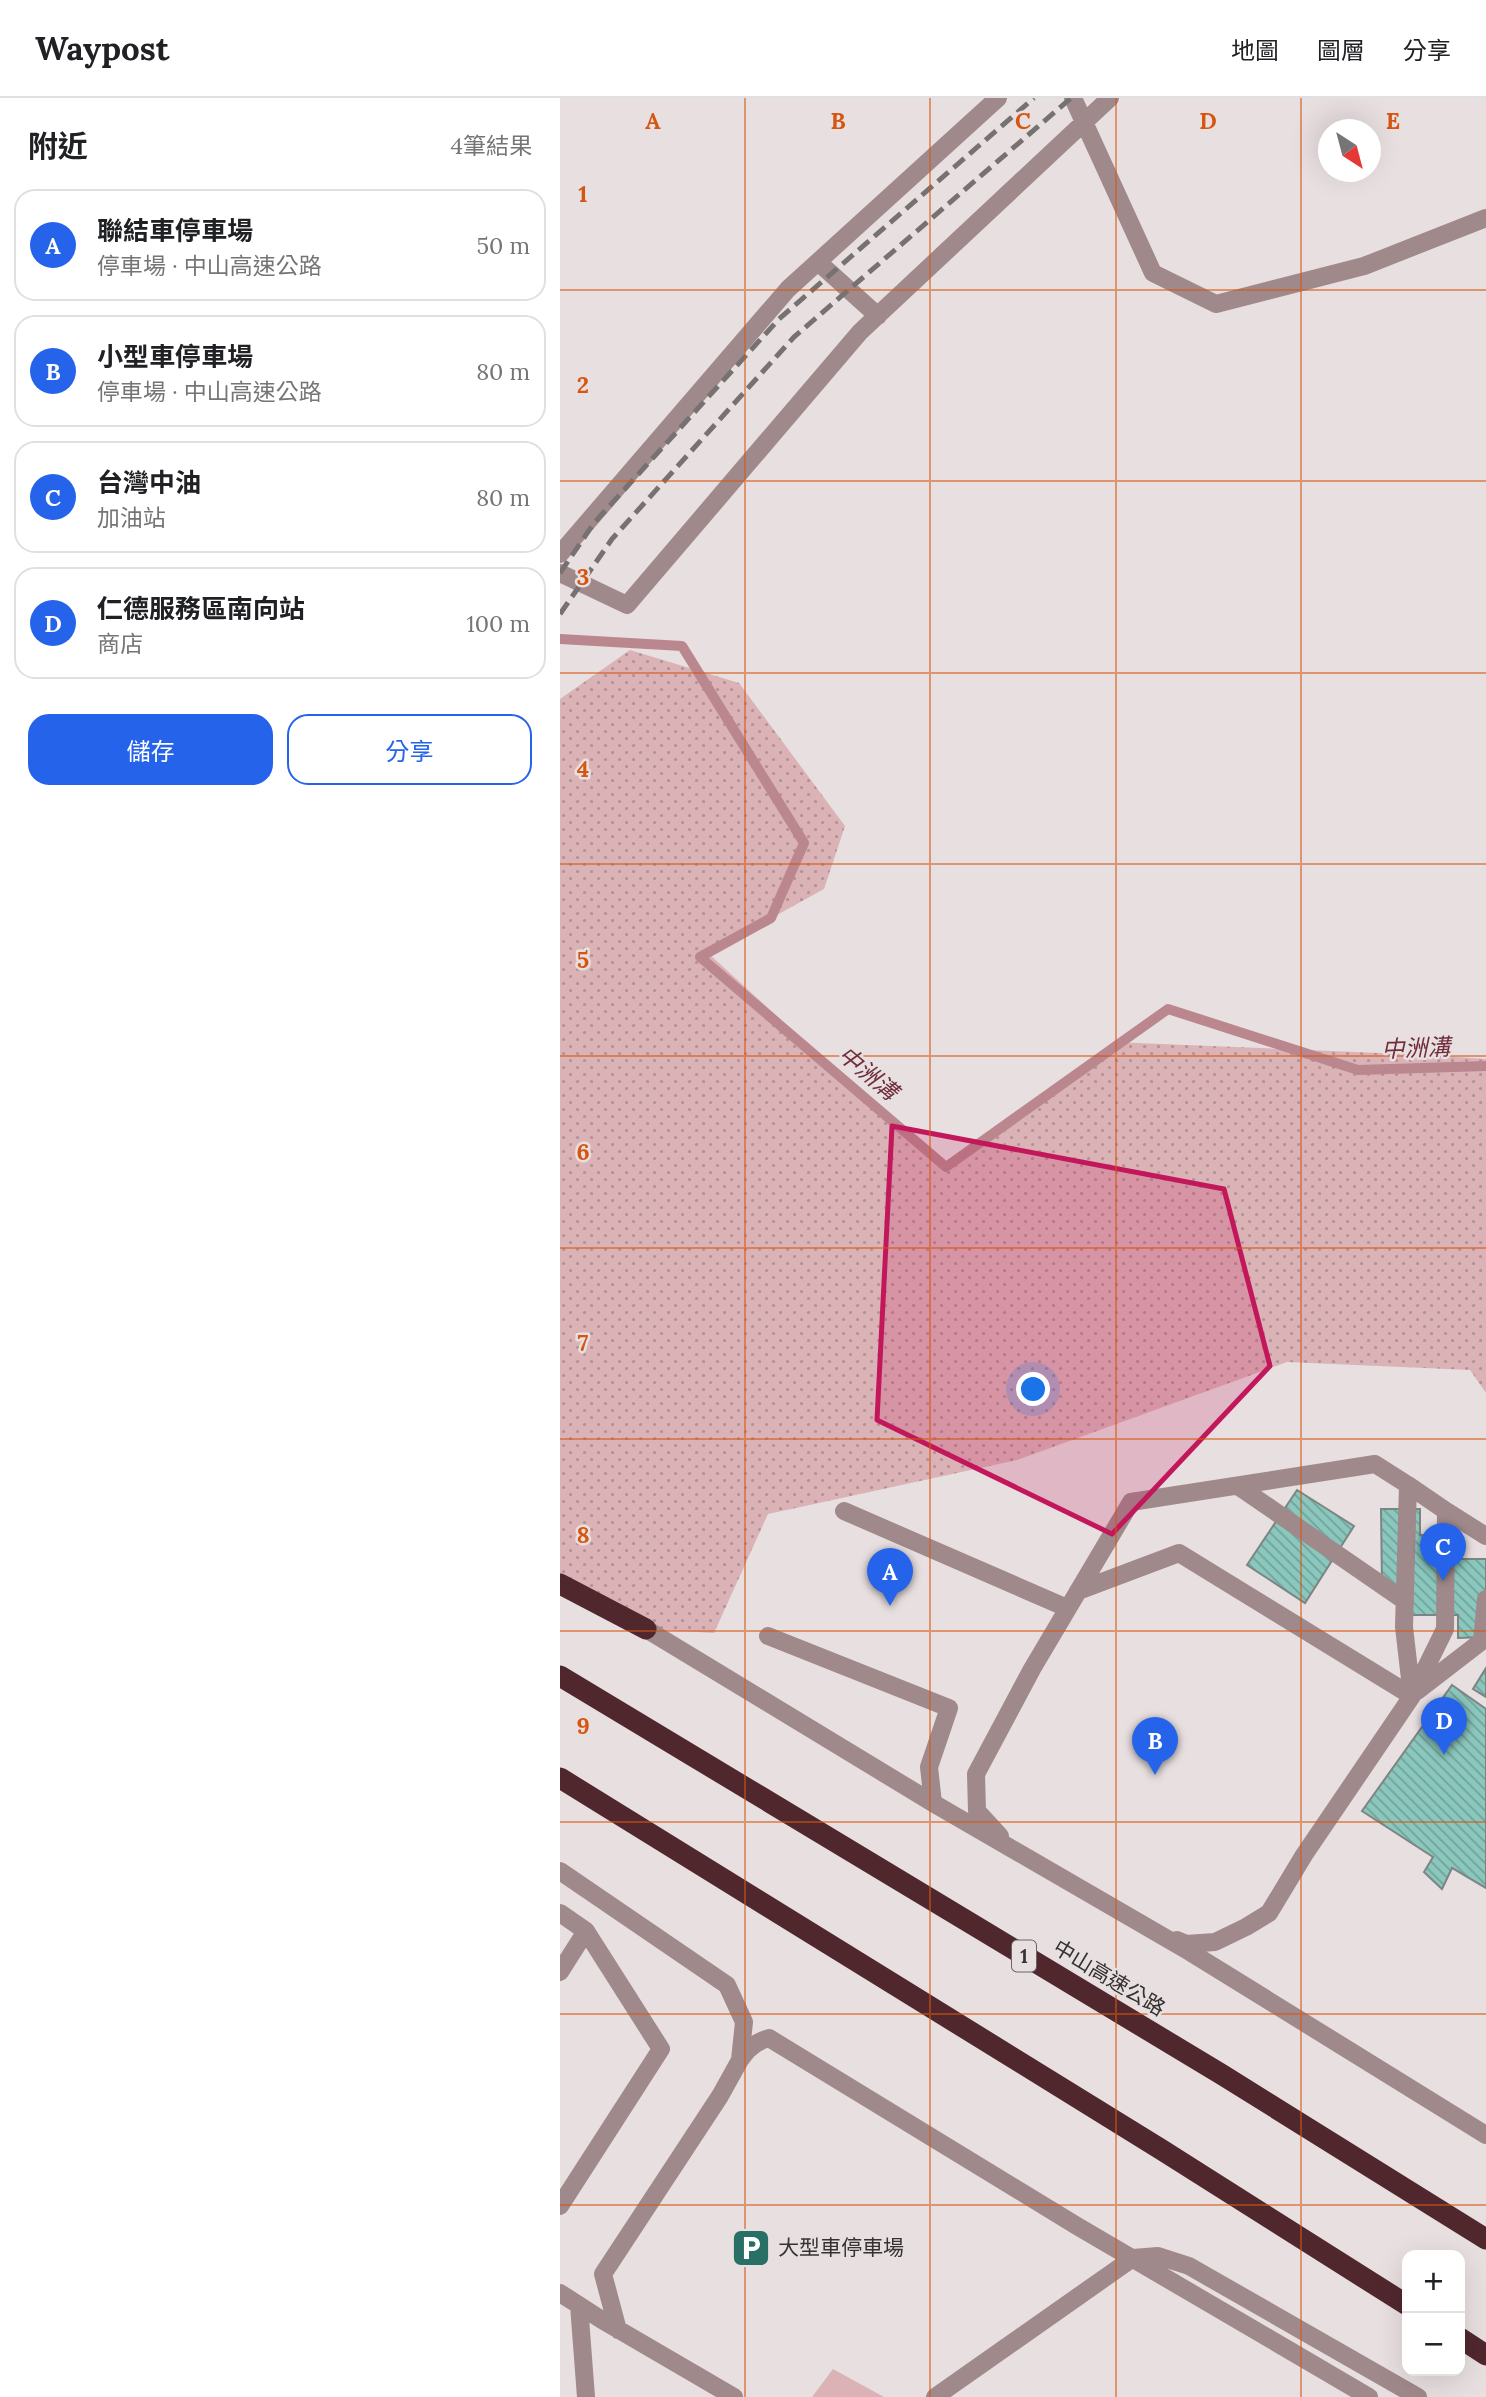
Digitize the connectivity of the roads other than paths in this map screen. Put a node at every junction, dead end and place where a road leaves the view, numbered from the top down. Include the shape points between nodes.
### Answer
1 (998, 98) edge
2 (1073, 98) edge
3 (1110, 98) edge
4 (1084, 121) junction
5 (1486, 218) edge
6 (818, 262) junction
7 (878, 316) junction
8 (560, 554) edge
9 (560, 573) edge
10 (1408, 1485) junction
11 (1238, 1486) junction
12 (844, 1511) dead end
13 (1446, 1511) junction
14 (1486, 1536) edge
15 (560, 1584) edge
16 (1078, 1591) junction
17 (1486, 1599) edge
18 (1405, 1601) junction
19 (1068, 1608) junction
20 (646, 1629) joint
21 (768, 1636) dead end
22 (560, 1676) edge
23 (1412, 1696) junction
24 (560, 1779) edge
25 (933, 1803) junction
26 (1020, 1854) junction
27 (560, 1871) edge
28 (560, 1913) edge
29 (586, 1931) junction
30 (1158, 1933) junction
31 (560, 1972) edge
32 (740, 2060) junction
33 (1486, 2135) edge
34 (560, 2206) edge
35 (1486, 2239) edge
36 (1133, 2258) junction
37 (560, 2293) edge
38 (1402, 2302) edge
39 (579, 2305) junction
40 (618, 2330) junction
41 (1465, 2341) edge
42 (1486, 2355) edge
43 (586, 2397) edge
44 (734, 2397) edge
45 (934, 2397) edge
46 (1369, 2397) edge
47 (1418, 2397) edge

1 - 6 street
2 - 4 street
3 - 4 street
4 - 5 street via 1153,273 1216,304 1364,266
4 - 7 street
6 - 7 street
6 - 8 street via 788,289
7 - 9 street via 627,605
10 - 11 street via 1375,1464
10 - 13 street
10 - 18 street
11 - 16 street via 1132,1502
11 - 18 street
12 - 19 street
13 - 14 street
13 - 23 street via 1445,1629
15 - 20 highway
16 - 19 street
16 - 23 street via 1179,1553
17 - 23 street via 1482,1641
18 - 23 street
19 - 26 street via 976,1774 977,1811
20 - 25 street
21 - 25 street via 949,1708 929,1767
22 - 35 highway, 中山高速公路 / 1
23 - 30 street via 1269,1913 1216,1942 1186,1944
24 - 38 highway
25 - 26 street
26 - 30 street
27 - 32 street via 727,1985 744,2022
28 - 29 street
29 - 31 street
29 - 34 street via 661,2049
30 - 33 street
32 - 36 street via 746,2050 769,2038
32 - 40 street via 603,2274
36 - 45 street
36 - 46 street
36 - 47 street via 1158,2256 1189,2266
37 - 39 street
39 - 40 street
39 - 43 street
40 - 44 street
41 - 42 highway

